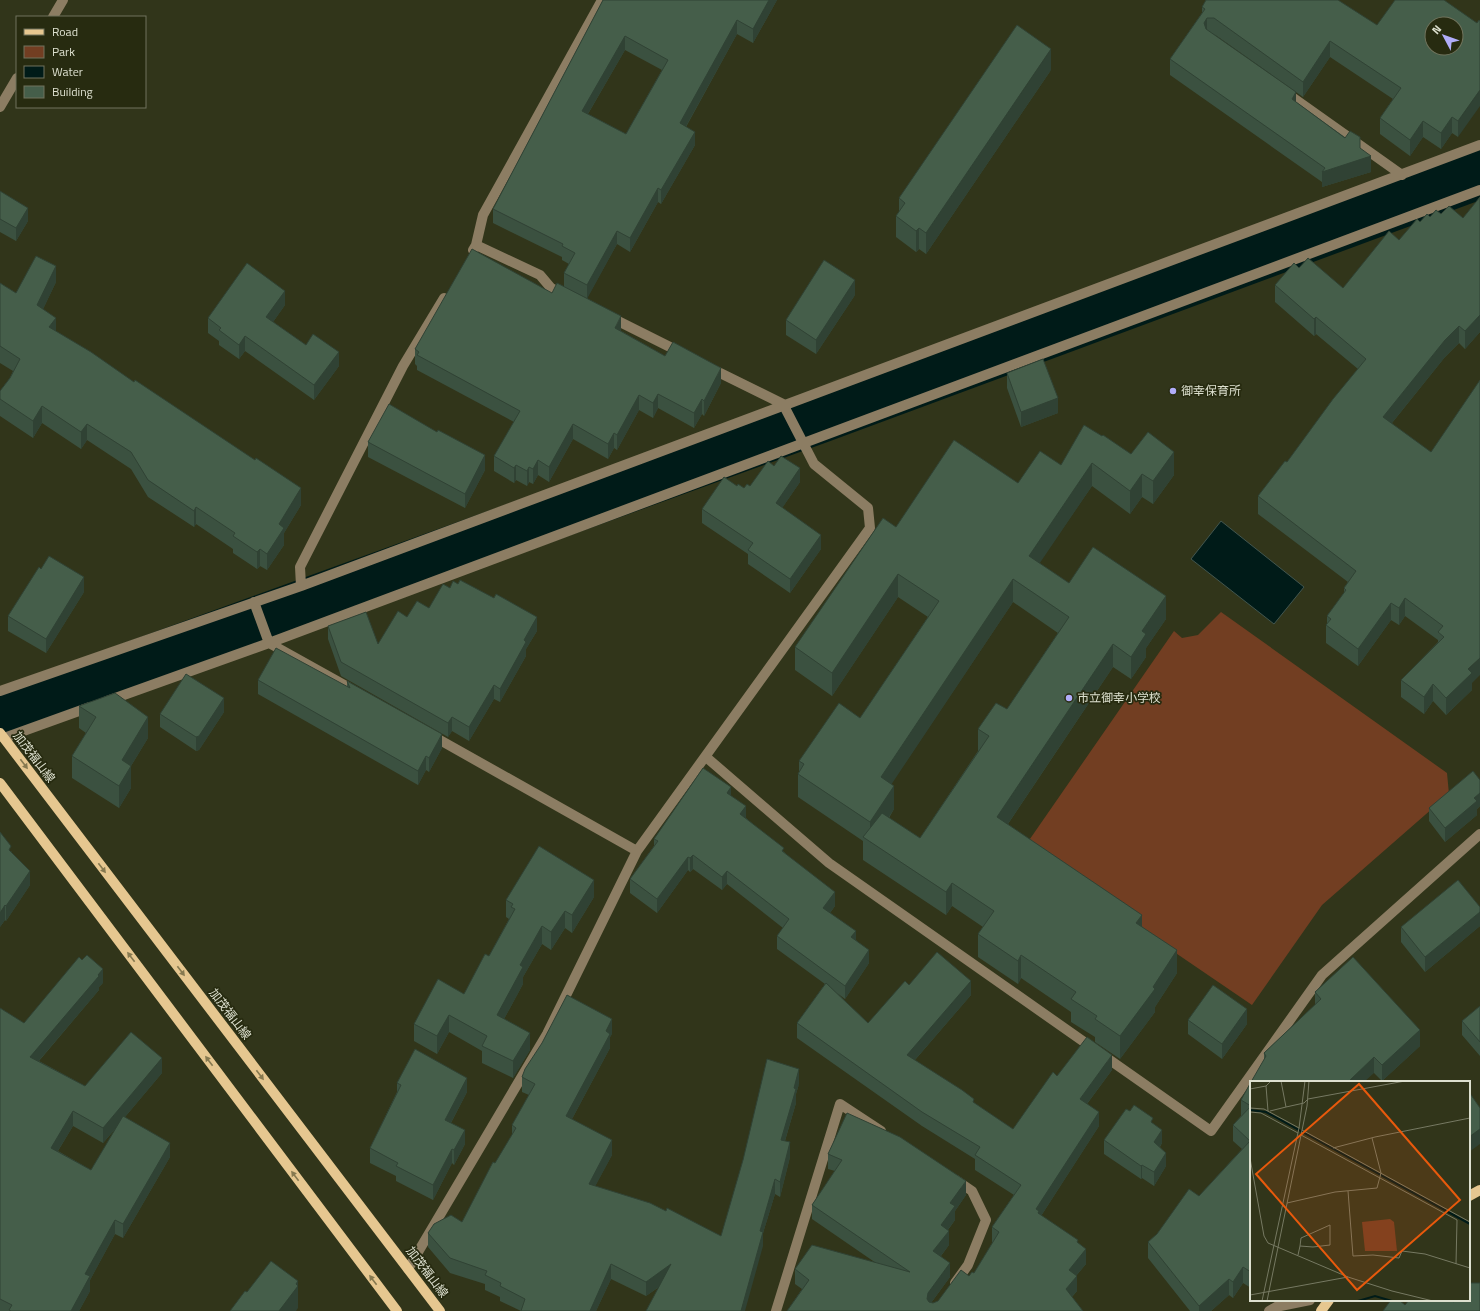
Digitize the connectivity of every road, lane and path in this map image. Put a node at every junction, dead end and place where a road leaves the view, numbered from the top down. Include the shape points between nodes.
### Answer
1 (63, 0) edge
2 (602, 0) edge
3 (54, 16) edge
4 (16, 80) edge
5 (1274, 84) edge
6 (0, 106) edge
7 (1480, 145) edge
8 (1402, 175) junction
9 (1480, 190) edge
10 (476, 245) junction
11 (468, 258) edge
12 (448, 292) edge
13 (572, 298) edge
14 (600, 312) edge
15 (785, 408) junction
16 (802, 441) junction
17 (301, 586) junction
18 (254, 602) junction
19 (268, 639) junction
20 (0, 691) edge
21 (359, 694) edge
22 (422, 729) edge
23 (2, 736) edge
24 (706, 757) junction
25 (0, 783) edge
26 (1480, 834) edge
27 (637, 852) junction
28 (893, 1139) edge
29 (946, 1173) edge
30 (1480, 1190) edge
31 (1470, 1195) edge
32 (408, 1269) junction
33 (950, 1288) edge
34 (1305, 1301) edge
35 (1328, 1301) edge
36 (397, 1311) edge
37 (440, 1311) edge
38 (776, 1311) edge
39 (1269, 1311) edge
40 (1321, 1311) edge

1 - 3 street
2 - 10 street via 483,215
4 - 6 street
5 - 8 street
7 - 8 street
8 - 15 street
9 - 16 street
10 - 11 street
10 - 13 street via 540,275 551,288
12 - 17 street via 403,366 300,567
14 - 15 street
15 - 16 street
15 - 17 street
16 - 19 street
16 - 24 street via 814,464 868,508 870,528
17 - 18 street
18 - 19 street
18 - 20 street
19 - 21 street
19 - 23 street
22 - 27 street
23 -> 32 main road, 加茂福山線
24 - 26 street via 829,863 1211,1131 1322,975
24 - 27 street
36 -> 25 main road
27 - 32 street via 547,1034
28 - 38 street via 840,1104
29 - 33 street via 972,1191 986,1220 968,1265
30 - 31 main road
32 - 37 main road, 加茂福山線
34 - 39 street
35 - 40 main road

